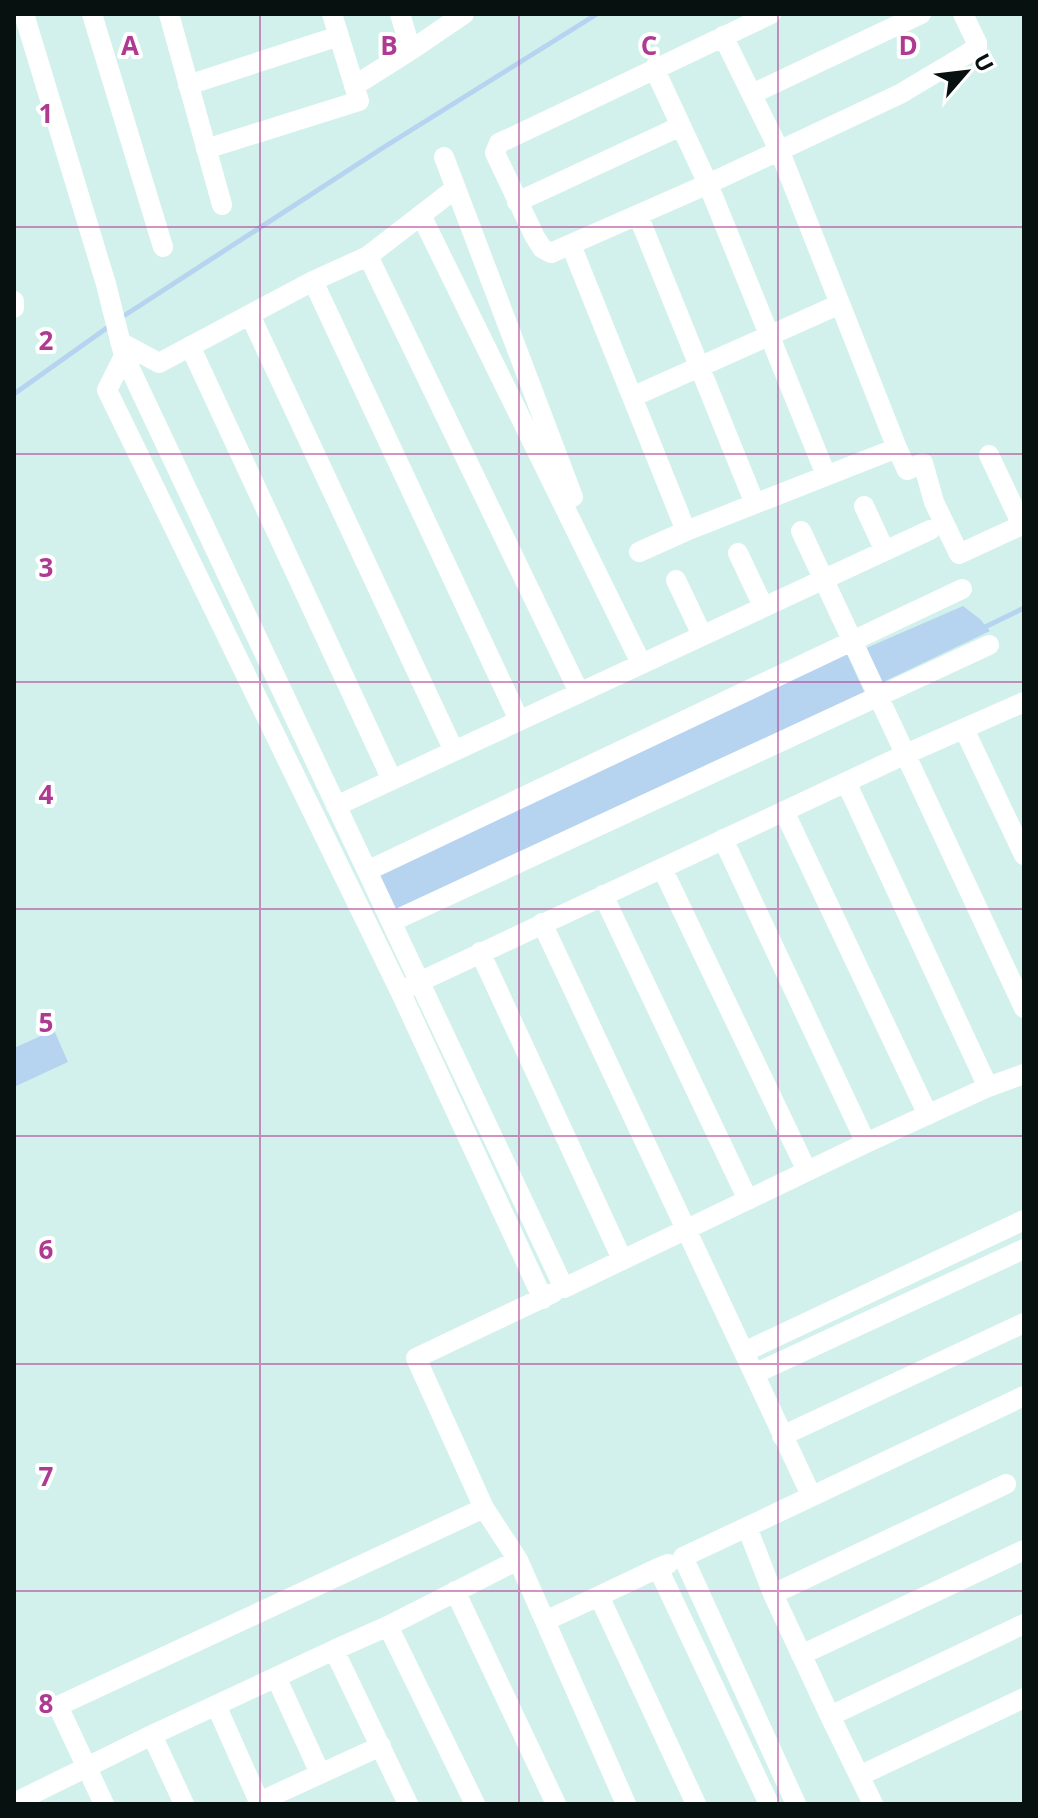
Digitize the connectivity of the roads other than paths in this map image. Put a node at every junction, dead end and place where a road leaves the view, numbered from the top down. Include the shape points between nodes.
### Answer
1 (24, 14) edge
2 (92, 14) edge
3 (332, 14) edge
4 (400, 14) edge
5 (464, 14) edge
6 (771, 14) edge
7 (921, 14) edge
8 (963, 14) edge
9 (172, 15) edge
10 (339, 36) junction
11 (723, 36) junction
12 (411, 50) junction
13 (654, 68) junction
14 (188, 85) junction
15 (354, 86) junction
16 (752, 94) junction
17 (681, 126) junction
18 (206, 149) junction
19 (780, 152) junction
20 (444, 157) dead end
21 (708, 184) junction
22 (456, 188) junction
23 (517, 202) junction
24 (222, 205) dead end
25 (421, 215) junction
26 (638, 215) junction
27 (571, 245) junction
28 (163, 247) dead end
29 (368, 256) junction
30 (313, 281) junction
31 (14, 301) edge
32 (840, 304) junction
33 (14, 308) edge
34 (250, 315) junction
35 (770, 336) junction
36 (121, 344) junction
37 (190, 346) junction
38 (700, 367) junction
39 (632, 397) junction
40 (897, 448) junction
41 (989, 455) dead end
42 (826, 475) junction
43 (755, 504) junction
44 (864, 506) dead end
45 (930, 530) dead end
46 (686, 531) junction
47 (801, 531) dead end
48 (884, 549) junction
49 (639, 552) dead end
50 (738, 553) dead end
51 (823, 578) junction
52 (676, 580) dead end
53 (962, 589) dead end
54 (763, 606) junction
55 (615, 609) junction
56 (702, 635) junction
57 (853, 641) junction
58 (989, 645) dead end
59 (641, 663) junction
60 (579, 692) junction
61 (880, 697) junction
62 (1024, 702) edge
63 (519, 720) junction
64 (964, 729) junction
65 (454, 751) junction
66 (906, 754) junction
67 (392, 780) junction
68 (846, 782) junction
69 (336, 806) junction
70 (784, 811) junction
71 (723, 839) junction
72 (1024, 855) edge
73 (662, 868) junction
74 (367, 871) junction
75 (603, 895) junction
76 (391, 922) junction
77 (542, 923) junction
78 (480, 952) junction
79 (419, 981) junction
80 (400, 991) junction
81 (1024, 1008) edge
82 (1024, 1074) edge
83 (988, 1087) junction
84 (928, 1115) junction
85 (866, 1143) junction
86 (807, 1171) junction
87 (748, 1200) junction
88 (1024, 1220) edge
89 (687, 1231) junction
90 (1024, 1249) edge
91 (622, 1259) junction
92 (564, 1288) junction
93 (543, 1299) junction
94 (1024, 1323) edge
95 (744, 1352) junction
96 (754, 1374) junction
97 (1024, 1396) edge
98 (782, 1436) junction
99 (1006, 1484) dead end
100 (811, 1495) junction
101 (484, 1508) junction
102 (747, 1527) junction
103 (1024, 1550) edge
104 (683, 1557) junction
105 (518, 1560) junction
106 (658, 1568) junction
107 (455, 1591) junction
108 (773, 1594) junction
109 (599, 1596) junction
110 (545, 1621) junction
111 (1024, 1624) edge
112 (388, 1626) junction
113 (334, 1650) junction
114 (801, 1655) junction
115 (276, 1677) junction
116 (1024, 1698) edge
117 (216, 1705) junction
118 (830, 1716) junction
119 (152, 1735) junction
120 (381, 1746) junction
121 (87, 1769) junction
122 (320, 1773) junction
123 (859, 1776) junction
124 (25, 1801) edge
125 (259, 1803) edge
126 (104, 1804) edge
127 (184, 1804) edge
128 (408, 1804) edge
129 (475, 1804) edge
130 (556, 1804) edge
131 (626, 1804) edge
132 (696, 1804) edge
133 (769, 1804) edge
134 (796, 1804) edge
135 (873, 1804) edge

1 - 36 street
2 - 28 street
3 - 10 street
4 - 12 street
5 - 12 street
6 - 11 street
7 - 16 street
8 - 19 street via 977,47 900,94
9 - 14 street
10 - 14 street
10 - 15 street
11 - 13 street
11 - 16 street
12 - 15 street
13 - 17 street
13 - 23 street via 499,143 495,153
14 - 18 street
15 - 18 street via 359,101
16 - 19 street
17 - 21 street
17 - 23 street
18 - 24 street
19 - 21 street
19 - 32 street
20 - 22 street
21 - 26 street
21 - 35 street
22 - 25 street
22 - 55 street
23 - 27 street via 542,248 551,253
25 - 29 street
25 - 55 street
26 - 27 street
26 - 38 street
27 - 39 street
29 - 30 street
29 - 60 street
30 - 34 street
30 - 63 street
31 - 33 street
32 - 35 street
32 - 40 street
34 - 37 street
34 - 65 street
35 - 38 street
35 - 42 street
36 - 37 street via 159,363
36 - 69 street
36 - 80 street via 107,390
37 - 67 street
38 - 39 street
38 - 43 street
39 - 46 street
40 - 41 street via 907,470 923,463 934,502 959,554 1022,525
40 - 42 street
42 - 43 street
43 - 46 street
44 - 48 street
45 - 48 street
46 - 49 street
47 - 51 street
48 - 51 street
50 - 54 street
51 - 54 street
51 - 57 street
52 - 56 street
53 - 57 street
54 - 56 street
55 - 59 street
56 - 59 street
57 - 61 street
57 - 74 street
58 - 61 street
59 - 60 street
60 - 63 street
61 - 66 street
61 - 76 street
62 - 64 street
63 - 65 street
64 - 66 street
64 - 72 street
65 - 67 street
66 - 68 street
66 - 81 street
67 - 69 street
68 - 70 street
68 - 83 street
69 - 74 street
70 - 71 street
70 - 84 street
71 - 73 street
71 - 85 street
73 - 75 street
73 - 86 street
74 - 76 street
75 - 77 street
75 - 87 street
76 - 79 street
77 - 78 street
77 - 89 street
78 - 79 street
78 - 91 street
79 - 80 street
79 - 92 street
80 - 93 street
82 - 83 street
83 - 84 street
84 - 85 street
85 - 86 street
86 - 87 street
87 - 89 street
88 - 95 street
89 - 91 street
89 - 95 street
90 - 96 street
91 - 92 street
92 - 93 street
93 - 101 street via 416,1358
94 - 98 street
95 - 96 street
96 - 98 street
97 - 100 street
98 - 100 street
99 - 108 street
100 - 102 street
101 - 105 street
101 - 121 street via 58,1706
102 - 104 street
102 - 108 street
103 - 114 street
104 - 106 street
104 - 134 street
105 - 107 street
105 - 110 street
106 - 109 street
106 - 133 street
107 - 112 street
107 - 130 street
108 - 114 street
109 - 110 street
109 - 132 street
110 - 131 street
111 - 118 street
112 - 113 street
112 - 129 street
113 - 115 street
113 - 120 street
114 - 118 street
115 - 117 street
115 - 122 street
116 - 123 street
117 - 119 street
117 - 125 street
118 - 123 street
119 - 121 street
119 - 127 street
120 - 122 street
120 - 128 street
121 - 124 street
121 - 126 street
122 - 125 street
123 - 135 street

